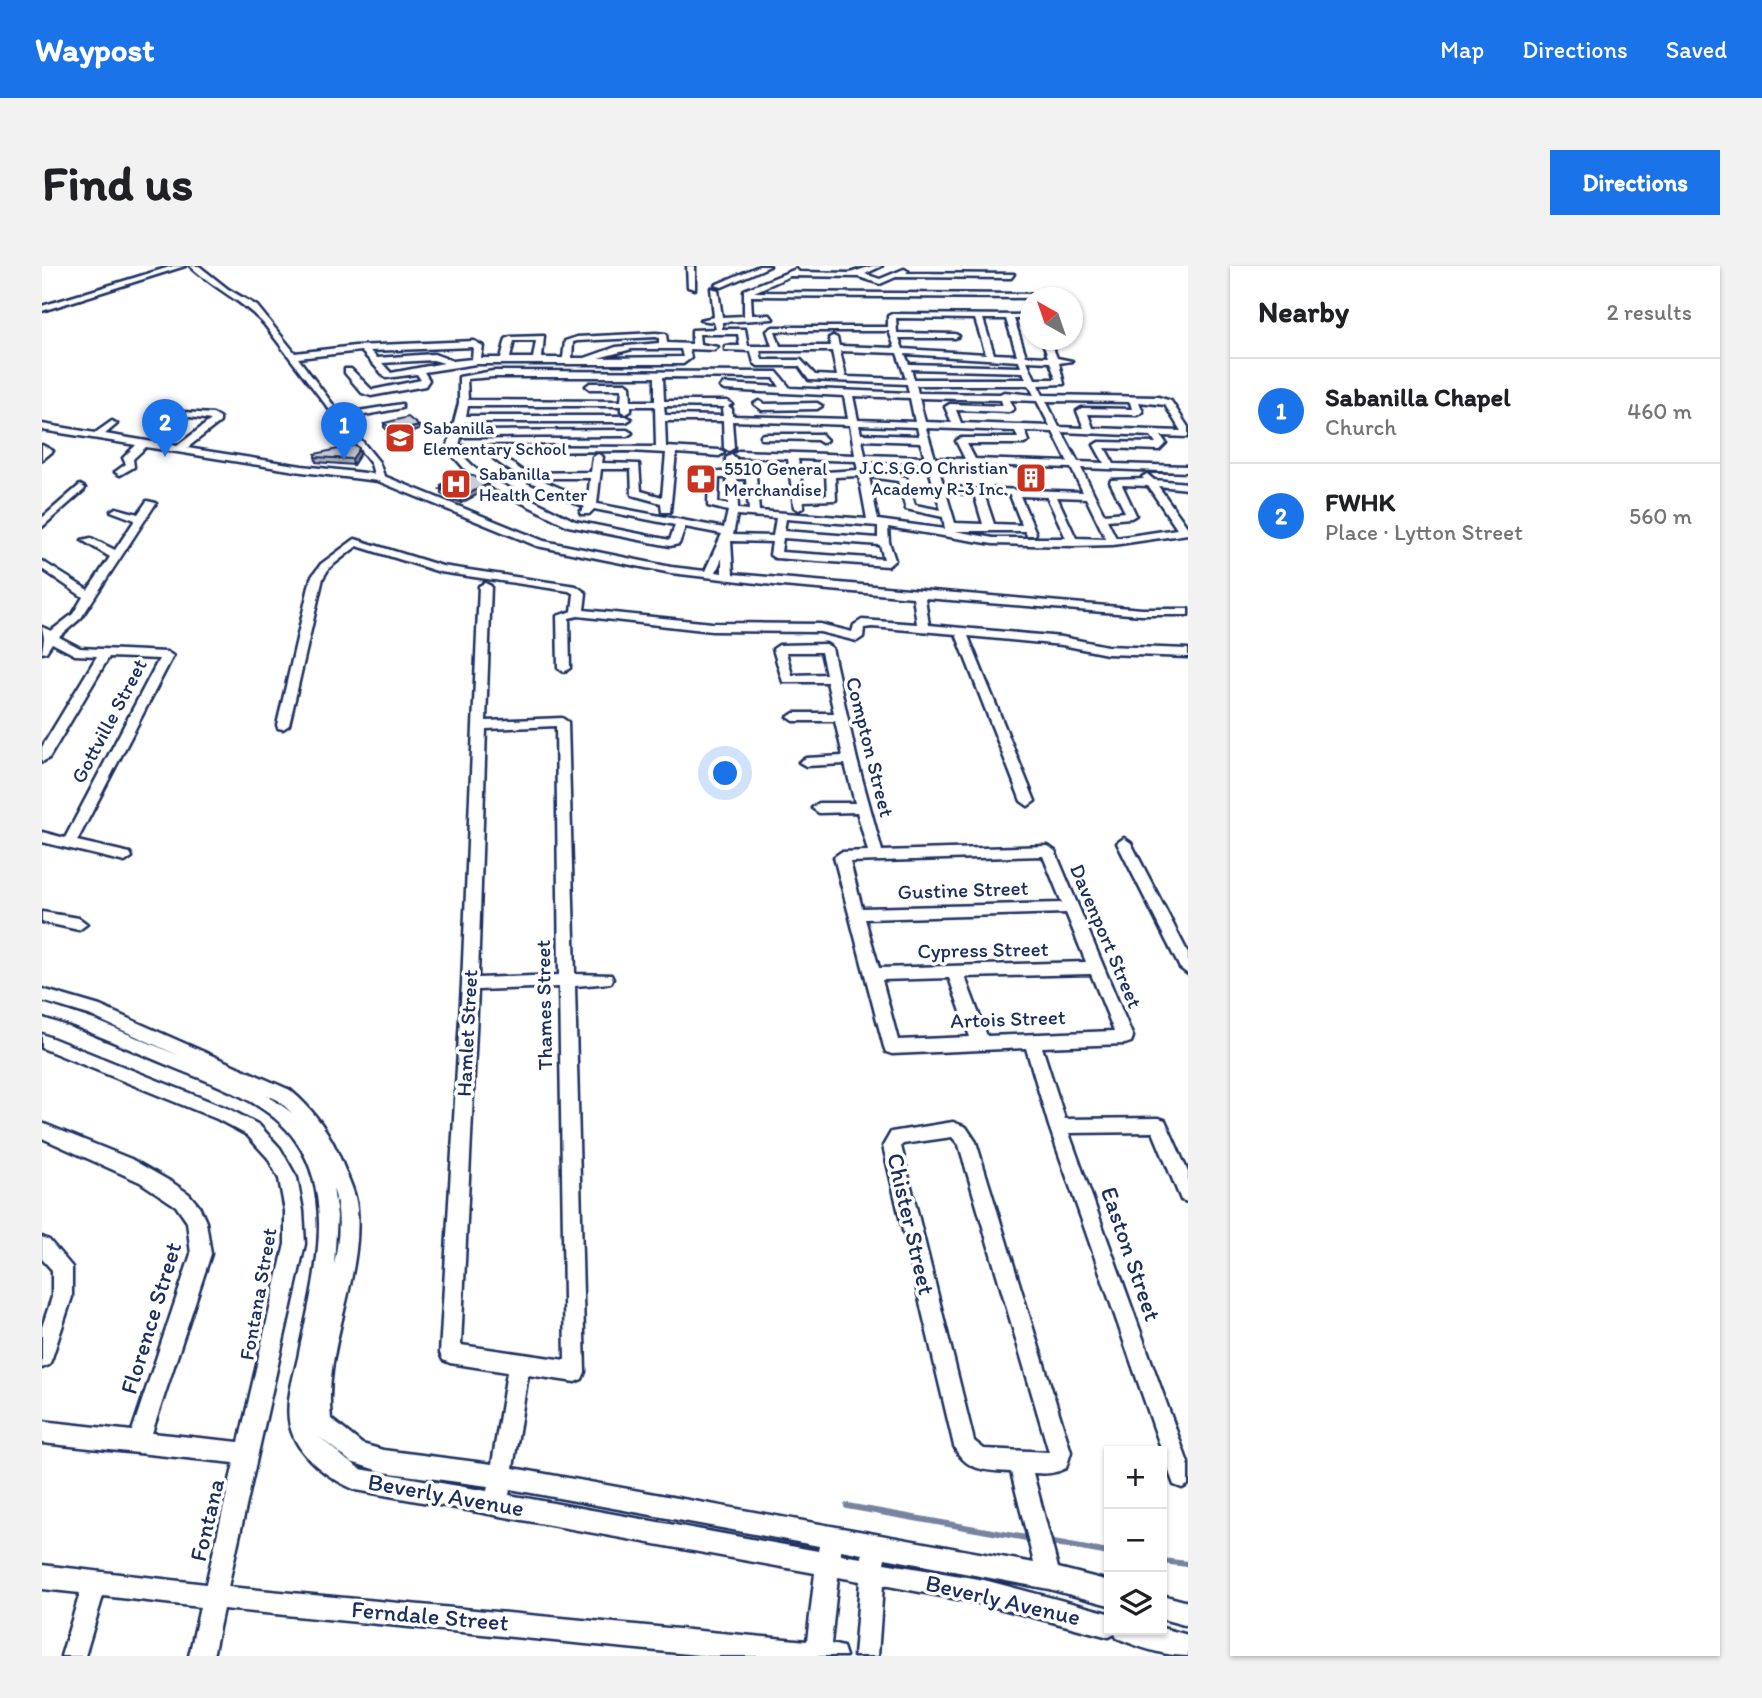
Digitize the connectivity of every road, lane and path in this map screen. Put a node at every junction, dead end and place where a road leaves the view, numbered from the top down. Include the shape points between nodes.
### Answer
1 (181, 266) edge
2 (194, 266) edge
3 (691, 266) edge
4 (736, 266) edge
5 (766, 266) edge
6 (808, 266) edge
7 (878, 266) edge
8 (916, 266) edge
9 (931, 266) edge
10 (998, 266) edge
11 (837, 267) edge
12 (753, 271) junction
13 (788, 274) junction
14 (858, 275) junction
15 (895, 275) junction
16 (768, 282) junction
17 (881, 284) junction
18 (692, 287) dead end
19 (1023, 287) edge
20 (748, 294) junction
21 (886, 295) junction
22 (42, 296) edge
23 (1020, 297) edge
24 (748, 304) junction
25 (889, 305) junction
26 (940, 306) dead end
27 (46, 307) edge
28 (748, 317) junction
29 (769, 317) dead end
30 (922, 317) junction
31 (951, 317) junction
32 (978, 317) junction
33 (1009, 317) junction
34 (1020, 317) edge
35 (718, 318) junction
36 (858, 318) dead end
37 (704, 320) dead end
38 (719, 332) junction
39 (861, 332) junction
40 (894, 332) junction
41 (926, 335) junction
42 (804, 336) dead end
43 (832, 336) dead end
44 (955, 336) junction
45 (663, 347) junction
46 (691, 348) junction
47 (721, 348) junction
48 (744, 348) junction
49 (807, 348) junction
50 (364, 349) junction
51 (755, 349) junction
52 (777, 349) junction
53 (834, 349) junction
54 (865, 349) junction
55 (899, 350) junction
56 (1050, 350) edge
57 (294, 356) junction
58 (958, 356) junction
59 (991, 357) junction
60 (868, 359) dead end
61 (1022, 359) junction
62 (537, 360) junction
63 (374, 361) junction
64 (476, 361) junction
65 (505, 361) junction
66 (567, 361) junction
67 (587, 361) junction
68 (1054, 361) junction
69 (1068, 361) dead end
70 (450, 362) junction
71 (905, 366) junction
72 (870, 370) dead end
73 (1026, 370) junction
74 (348, 371) dead end
75 (420, 372) junction
76 (589, 374) junction
77 (723, 374) junction
78 (659, 375) junction
79 (842, 379) junction
80 (873, 380) junction
81 (911, 382) junction
82 (1032, 382) junction
83 (590, 386) junction
84 (724, 387) junction
85 (495, 388) junction
86 (626, 388) junction
87 (526, 389) junction
88 (560, 389) junction
89 (691, 389) junction
90 (786, 389) junction
91 (816, 391) junction
92 (848, 393) junction
93 (880, 395) junction
94 (913, 395) junction
95 (1004, 395) junction
96 (1038, 396) junction
97 (1134, 400) junction
98 (464, 403) junction
99 (547, 403) junction
100 (626, 403) junction
101 (660, 404) junction
102 (727, 404) junction
103 (399, 406) dead end
104 (186, 414) dead end
105 (338, 417) junction
106 (662, 418) junction
107 (462, 419) junction
108 (545, 419) junction
109 (626, 419) junction
110 (728, 419) junction
111 (762, 419) junction
112 (821, 422) junction
113 (853, 423) junction
114 (112, 424) dead end
115 (886, 425) junction
116 (921, 426) junction
117 (42, 427) edge
118 (958, 427) junction
119 (1019, 429) junction
120 (1055, 431) junction
121 (1090, 431) junction
122 (545, 433) junction
123 (626, 433) junction
124 (457, 434) junction
125 (1155, 434) junction
126 (1188, 434) edge
127 (856, 436) junction
128 (95, 437) junction
129 (924, 439) junction
130 (142, 445) junction
131 (42, 448) edge
132 (488, 448) junction
133 (599, 448) junction
134 (629, 448) junction
135 (452, 449) junction
136 (524, 449) junction
137 (544, 449) junction
138 (564, 449) junction
139 (178, 450) junction
140 (666, 450) junction
141 (729, 453) junction
142 (766, 455) junction
143 (42, 457) edge
144 (793, 457) junction
145 (861, 459) junction
146 (930, 461) junction
147 (971, 463) junction
148 (1074, 466) junction
149 (1111, 467) junction
150 (1144, 468) junction
151 (1188, 469) edge
152 (596, 470) junction
153 (120, 472) dead end
154 (864, 473) junction
155 (732, 474) junction
156 (522, 475) junction
157 (380, 478) junction
158 (1150, 482) junction
159 (1188, 486) edge
160 (80, 488) dead end
161 (941, 490) junction
162 (978, 492) junction
163 (1014, 494) junction
164 (1051, 495) junction
165 (1088, 495) junction
166 (798, 498) junction
167 (666, 501) junction
168 (151, 503) dead end
169 (592, 506) junction
170 (733, 510) junction
171 (42, 511) edge
172 (116, 511) dead end
173 (54, 513) junction
174 (754, 513) junction
175 (946, 514) junction
176 (782, 515) junction
177 (800, 517) junction
178 (140, 518) junction
179 (1100, 518) junction
180 (666, 520) junction
181 (878, 522) junction
182 (42, 524) edge
183 (572, 524) junction
184 (681, 524) junction
185 (989, 525) junction
186 (1028, 528) junction
187 (950, 529) junction
188 (1186, 531) edge
189 (727, 536) junction
190 (777, 536) junction
191 (87, 540) dead end
192 (884, 542) junction
193 (1036, 542) junction
194 (1113, 542) junction
195 (1073, 543) junction
196 (115, 555) junction
197 (42, 564) edge
198 (709, 575) junction
199 (728, 578) junction
200 (485, 586) dead end
201 (918, 593) junction
202 (89, 596) junction
203 (1188, 612) edge
204 (578, 613) junction
205 (924, 628) junction
206 (961, 632) junction
207 (46, 634) edge
208 (42, 649) edge
209 (105, 653) junction
210 (1188, 653) edge
211 (564, 668) dead end
212 (832, 678) junction
213 (794, 717) dead end
214 (841, 717) junction
215 (283, 725) dead end
216 (478, 725) junction
217 (42, 758) edge
218 (850, 760) junction
219 (806, 762) dead end
220 (1028, 802) dead end
221 (862, 807) junction
222 (819, 808) dead end
223 (42, 837) edge
224 (69, 843) junction
225 (1124, 843) dead end
226 (876, 855) junction
227 (125, 857) dead end
228 (1070, 908) junction
229 (857, 914) junction
230 (42, 917) edge
231 (79, 924) dead end
232 (1096, 968) junction
233 (1188, 968) edge
234 (955, 973) junction
235 (872, 974) junction
236 (605, 979) dead end
237 (566, 981) junction
238 (470, 984) junction
239 (42, 995) edge
240 (42, 1009) edge
241 (1125, 1037) joint
242 (42, 1041) edge
243 (1032, 1041) junction
244 (981, 1043) junction
245 (1058, 1126) junction
246 (42, 1130) edge
247 (1188, 1194) edge
248 (42, 1246) edge
249 (42, 1358) edge
250 (519, 1364) junction
251 (575, 1372) joint
252 (42, 1433) edge
253 (138, 1444) junction
254 (249, 1454) junction
255 (1019, 1462) junction
256 (499, 1476) junction
257 (1181, 1479) edge
258 (496, 1504) junction
259 (831, 1538) junction
260 (874, 1546) junction
261 (830, 1563) junction
262 (1046, 1565) junction
263 (872, 1572) junction
264 (42, 1577) edge
265 (95, 1582) junction
266 (1104, 1591) edge
267 (216, 1597) junction
268 (1167, 1608) edge
269 (1188, 1614) edge
270 (1104, 1624) edge
271 (1144, 1635) edge
272 (1188, 1647) edge
273 (826, 1654) edge
274 (73, 1656) edge
275 (201, 1656) edge
276 (866, 1656) edge

1 - 27 street
2 - 57 street via 254,308
3 - 18 street
4 - 12 street
5 - 12 street
6 - 13 street
7 - 14 street
8 - 15 street
9 - 10 street
10 - 15 street via 1013,279
11 - 14 street
12 - 35 street via 717,288 711,300
13 - 14 street
13 - 16 street
14 - 17 street
15 - 17 street
16 - 17 street
16 - 20 street
17 - 19 street
17 - 21 street
20 - 21 street
20 - 24 street
21 - 23 street
21 - 25 street
22 - 27 street
24 - 25 street
24 - 28 street
25 - 26 street
28 - 29 street
28 - 35 street
30 - 31 street
30 - 40 street via 892,316
30 - 41 street
31 - 32 street
31 - 44 street
32 - 33 street
32 - 59 street
33 - 34 street
33 - 61 street
35 - 37 street
35 - 38 street
36 - 39 street
38 - 46 street via 692,333
38 - 47 street
38 - 48 street via 742,331
39 - 40 street
39 - 52 street via 773,329
39 - 54 street
40 - 41 street
40 - 55 street
41 - 44 street
42 - 49 street
43 - 53 street
44 - 58 street
45 - 46 street
45 - 66 street via 663,336 656,335 577,339 569,341
45 - 67 street via 615,350
46 - 47 street
46 - 67 street via 683,361
47 - 48 street
47 - 77 street
48 - 51 street
49 - 52 street
49 - 53 street
50 - 57 street
50 - 63 street
50 - 64 street via 474,344 479,346
51 - 52 street
51 - 79 street via 758,363 801,363 812,377
53 - 54 street
53 - 79 street
54 - 55 street
54 - 60 street
55 - 58 street
55 - 71 street
56 - 68 street
57 - 105 street
58 - 59 street
59 - 61 street
61 - 68 street
61 - 73 street
62 - 65 street
62 - 65 street via 541,338 533,337 510,339
62 - 66 street
63 - 70 street via 434,358
63 - 75 street via 387,376
64 - 65 street
64 - 70 street
66 - 67 street
68 - 69 street
68 - 82 street via 1060,383
70 - 75 street
71 - 73 street
71 - 81 street
72 - 80 street
73 - 82 street
74 - 75 street via 371,393 422,384 425,380
76 - 78 street
76 - 83 street
76 - 88 street
77 - 84 street
77 - 89 street
77 - 90 street via 777,375
78 - 89 street
78 - 101 street
79 - 80 street
80 - 81 street
81 - 82 street
81 - 94 street
82 - 96 street
83 - 86 street
83 - 86 street via 590,390
84 - 90 street
84 - 102 street
85 - 87 street
85 - 87 street
85 - 98 street
85 - 98 street via 463,377
86 - 100 street
87 - 88 street
87 - 99 street
88 - 99 street
88 - 100 street
89 - 101 street
89 - 102 street
90 - 91 street
91 - 92 street
91 - 111 street via 815,404 762,402
92 - 93 street
92 - 113 street
93 - 94 street
93 - 115 street
94 - 95 street
94 - 116 street
95 - 96 street
95 - 118 street via 1010,412 950,407
96 - 97 street
96 - 120 street
97 - 121 street via 1138,412 1146,416 1083,415
97 - 126 street via 1168,402
98 - 107 street
99 - 108 street
100 - 101 street
100 - 109 street
101 - 106 street
102 - 110 street
103 - 105 street
104 - 139 street via 217,420
105 - 157 street via 376,464
106 - 110 street
106 - 140 street
107 - 108 street
107 - 124 street
108 - 109 street
108 - 122 street
109 - 123 street
110 - 111 street
110 - 141 street
111 - 112 street
112 - 113 street
112 - 142 street via 818,441 767,440
113 - 115 street
113 - 127 street
114 - 128 street
115 - 116 street
116 - 118 street
116 - 129 street
117 - 128 street
118 - 119 street
119 - 120 street
119 - 147 street via 1028,446 961,444
120 - 121 street
120 - 148 street
121 - 125 street
122 - 123 street
122 - 124 street
122 - 137 street
123 - 134 street
124 - 135 street
125 - 126 street
125 - 149 street via 1169,451 1099,449
127 - 129 street
127 - 145 street
128 - 130 street
129 - 146 street
130 - 139 street
130 - 153 street via 128,458 131,465
131 - 143 street via 48,451
132 - 135 street
132 - 136 street
132 - 156 street
133 - 134 street
133 - 138 street
133 - 152 street
134 - 140 street
135 - 183 street via 477,476
136 - 137 street
136 - 138 street via 528,457 561,457
137 - 138 street
139 - 157 street
140 - 141 street
140 - 167 street
141 - 142 street
141 - 155 street
142 - 144 street
144 - 145 street
144 - 166 street
145 - 146 street
145 - 154 street
146 - 147 street
146 - 161 street
147 - 148 street via 977,471 1034,473 1034,466
148 - 149 street
148 - 165 street
149 - 150 street
150 - 151 street
150 - 158 street
152 - 156 street
152 - 167 street via 636,466 636,494
152 - 169 street
154 - 166 street via 830,474 832,498
154 - 175 street via 902,479 910,507
154 - 181 street
155 - 170 street
155 - 170 street via 714,475 713,506
155 - 174 street via 752,477
156 - 169 street
157 - 198 street via 541,544
158 - 159 street
158 - 179 street via 1115,482 1131,515
158 - 188 street
160 - 173 street
161 - 162 street
161 - 175 street
162 - 163 street
162 - 185 street
163 - 164 street
163 - 186 street
164 - 165 street
164 - 195 street
165 - 179 street
166 - 177 street
167 - 180 street
168 - 178 street
169 - 180 street
169 - 183 street
170 - 174 street
170 - 189 street
171 - 173 street
172 - 178 street
173 - 182 street
174 - 176 street
175 - 187 street
176 - 177 street
176 - 190 street
177 - 181 street
178 - 196 street
179 - 194 street
180 - 184 street
181 - 187 street
181 - 192 street
183 - 184 street via 670,543 675,542
184 - 189 street
185 - 186 street
185 - 187 street
186 - 193 street
187 - 193 street via 993,541
188 - 194 street
189 - 190 street
189 - 198 street
189 - 199 street
190 - 192 street
190 - 192 street via 775,555 884,564 890,560
191 - 196 street
193 - 195 street
194 - 195 street
196 - 202 street
197 - 202 street
198 - 199 street
199 - 201 street
200 - 216 street, Hamlet Street
201 - 203 street
201 - 205 street
202 - 207 street via 72,622
204 - 205 street via 712,627 820,628 857,637 862,624
204 - 211 street via 563,616
204 - 215 street via 580,593 572,588 440,569 355,542 317,578
205 - 206 street
206 - 210 street via 1107,650
206 - 220 street
207 - 208 street
207 - 209 street via 69,649
209 - 217 street
209 - 224 street, Gottville Street via 167,656
212 - 212 street, Compton Street via 826,648 779,649 787,679
212 - 214 street, Compton Street
213 - 214 street
214 - 218 street, Compton Street
216 - 237 street, Thames Street via 562,722
216 - 238 street, Hamlet Street
218 - 219 street
218 - 221 street, Compton Street
221 - 222 street
221 - 226 street, Compton Street
223 - 224 street
224 - 227 street
225 - 233 street
226 - 228 street, Davenport Street via 1048,852
226 - 229 street via 841,857
228 - 229 street, Gustine Street
228 - 232 street, Davenport Street
229 - 235 street
230 - 231 street
232 - 234 street, Cypress Street
232 - 241 street, Davenport Street
234 - 235 street, Cypress Street
234 - 244 street
235 - 244 street, Artois Street via 892,1047
236 - 237 street
237 - 238 street
237 - 251 street, Thames Street
238 - 250 street, Hamlet Street via 450,1353
239 - 256 street, Beverly Avenue via 106,1015 284,1095 297,1105 331,1156 348,1205 349,1230 318,1390 321,1425 356,1453 383,1461
240 - 258 street, Beverly Avenue via 91,1024 239,1090 263,1102 302,1135 317,1164 328,1220 300,1396 304,1436 330,1463 356,1479
241 - 243 street, Artois Street
242 - 254 street, Fontana Street via 253,1130 288,1178 295,1244
243 - 244 street, Artois Street
243 - 245 street, Easton Street
245 - 247 street via 1159,1125
245 - 257 street, Easton Street
246 - 253 street, Florence Street via 172,1189 192,1210 200,1232 201,1254
248 - 249 street via 62,1267 62,1297
250 - 251 street, Hamlet Street
250 - 256 street
252 - 253 street
253 - 254 street
254 - 267 street, Fontana
255 - 255 street, Chister Street via 1054,1463 1060,1452 965,1138 953,1129 897,1137 892,1141 893,1153 965,1446 984,1460
255 - 262 street
256 - 258 street
256 - 259 street, Beverly Avenue
258 - 261 street, Beverly Avenue
259 - 260 street, Beverly Avenue
259 - 261 street, Ferndale Street
260 - 262 street, Beverly Avenue
260 - 263 street
261 - 263 street, Beverly Avenue
261 - 273 street, Ferndale Street
262 - 266 street, Beverly Avenue
263 - 270 street, Beverly Avenue via 984,1592
263 - 276 street
264 - 265 street, Ferndale Street
265 - 267 street, Ferndale Street
265 - 274 street
267 - 273 street, Ferndale Street
267 - 275 street, Fontana
268 - 269 street
271 - 272 street

